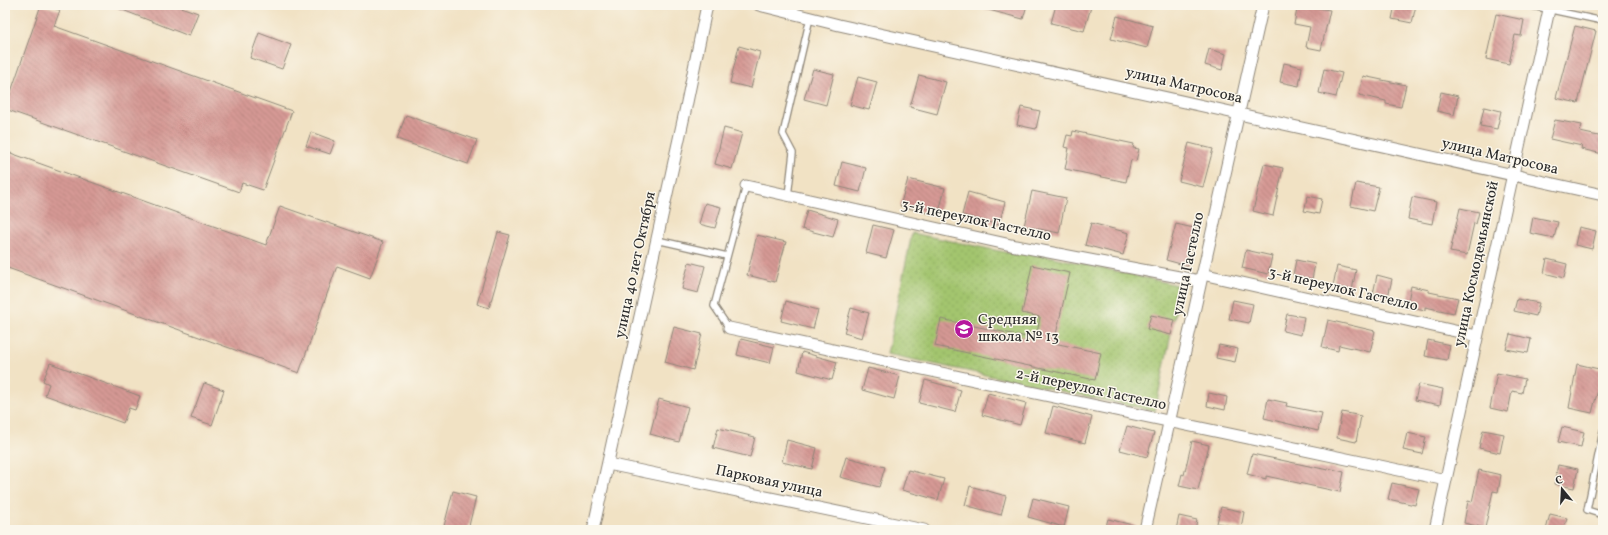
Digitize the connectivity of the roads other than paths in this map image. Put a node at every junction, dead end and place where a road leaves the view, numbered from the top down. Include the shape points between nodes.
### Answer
1 (707, 5) edge
2 (759, 5) edge
3 (1263, 5) edge
4 (1528, 5) edge
5 (1549, 7) edge
6 (810, 18) junction
7 (1603, 22) edge
8 (1238, 114) junction
9 (1512, 175) junction
10 (746, 186) joint
11 (1603, 195) edge
12 (788, 196) junction
13 (657, 240) junction
14 (727, 256) junction
15 (1201, 278) junction
16 (729, 328) joint
17 (1477, 336) junction
18 (1169, 422) junction
19 (1603, 431) edge
20 (608, 464) junction
21 (1446, 480) junction
22 (1603, 515) edge
23 (593, 530) edge
24 (924, 530) edge
25 (1145, 530) edge
26 (1435, 530) edge

1 - 13 street, улица 40 лет Октября
2 - 6 street, улица Матросова
3 - 8 street, улица Гастелло
4 - 5 lane
5 - 7 lane
5 - 9 street, улица Космодемьянской
6 - 8 street, улица Матросова
6 - 12 lane via 783,134 793,153
8 - 9 street, улица Матросова
8 - 15 street, улица Гастелло
9 - 11 street, улица Матросова
9 - 17 street, улица Космодемьянской
10 - 12 street, 3-й переулок Гастелло
10 - 14 lane
12 - 15 street, 3-й переулок Гастелло via 1011,245
13 - 14 lane
13 - 20 street, улица 40 лет Октября
14 - 16 lane via 714,306
15 - 17 street, 3-й переулок Гастелло
15 - 18 street, улица Гастелло
16 - 18 street, 2-й переулок Гастелло
17 - 21 street, улица Космодемьянской
18 - 21 street, 2-й переулок Гастелло
18 - 25 street, улица Гастелло
19 - 22 lane via 1587,510
20 - 23 street, улица 40 лет Октября
20 - 24 street, Парковая улица
21 - 26 street, улица Космодемьянской

